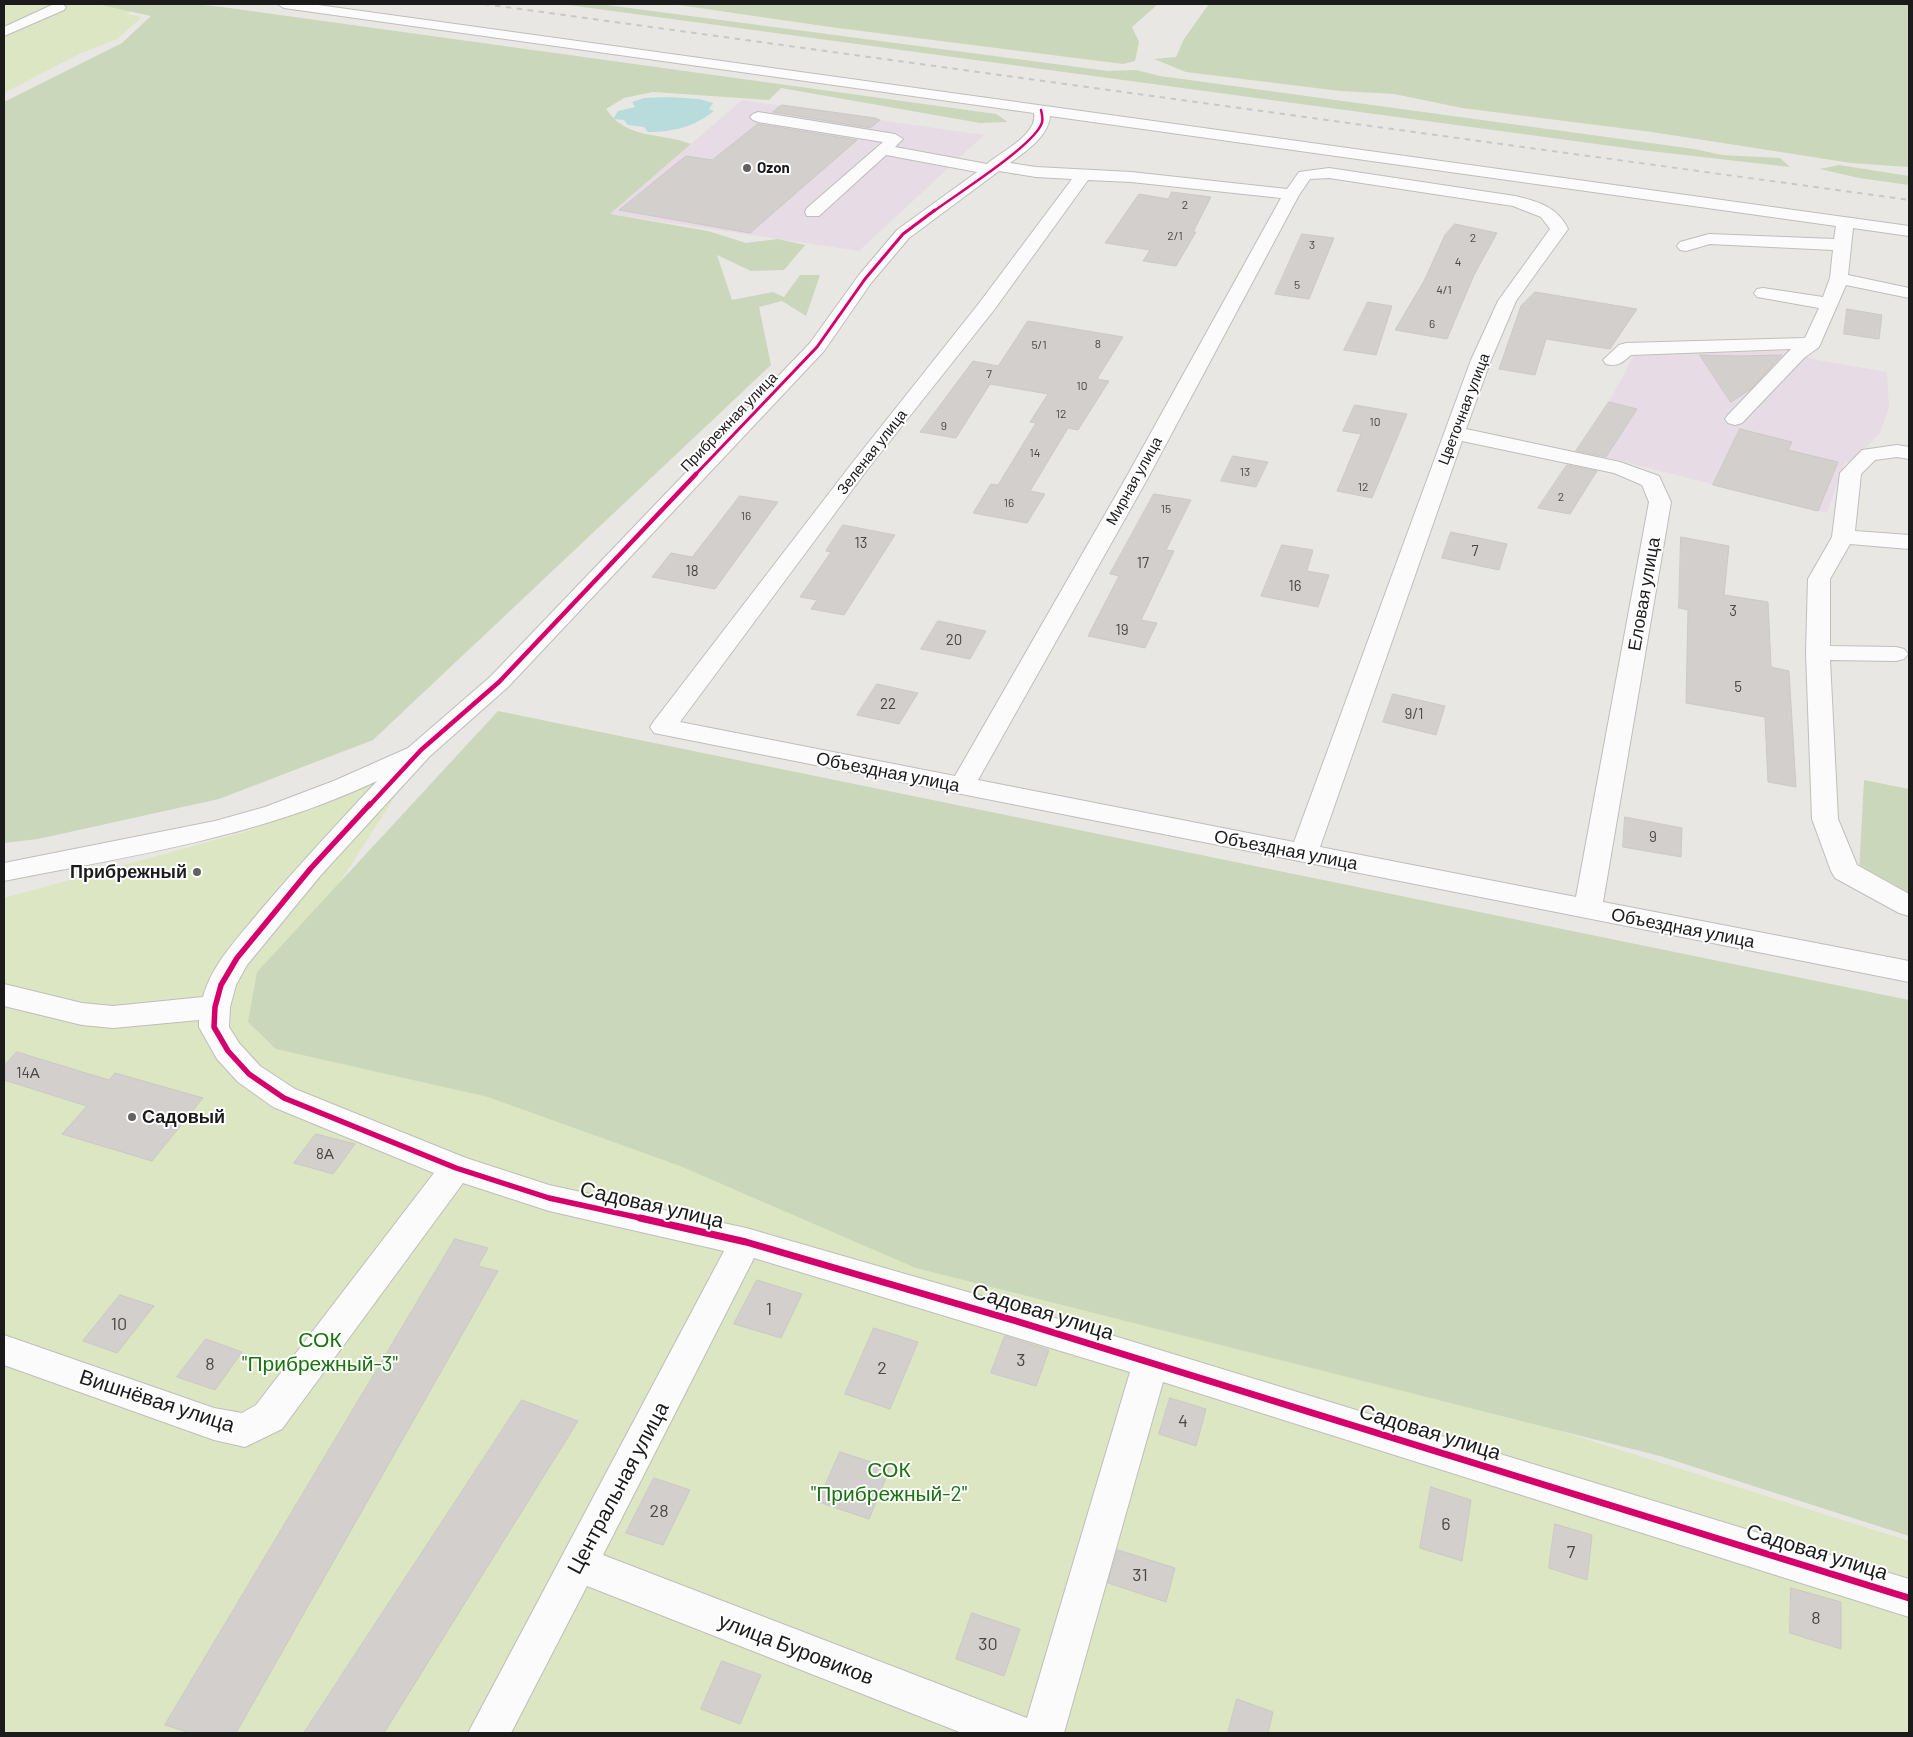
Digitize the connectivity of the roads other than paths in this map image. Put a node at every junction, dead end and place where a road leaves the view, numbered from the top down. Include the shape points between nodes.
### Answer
1 (41, 4) edge
2 (284, 4) edge
3 (4, 32) edge
4 (1041, 110) junction
5 (758, 117) dead end
6 (883, 150) junction
7 (992, 167) junction
8 (1305, 175) joint
9 (1082, 176) junction
10 (1291, 194) junction
11 (813, 212) dead end
12 (1844, 222) junction
13 (1909, 231) edge
14 (1842, 245) junction
15 (1686, 246) dead end
16 (1838, 278) junction
17 (1763, 293) dead end
18 (1909, 294) edge
19 (1830, 304) junction
20 (1812, 343) junction
21 (1613, 360) dead end
22 (1735, 419) dead end
23 (1454, 433) junction
24 (1909, 453) edge
25 (1843, 537) junction
26 (1909, 542) edge
27 (1818, 653) junction
28 (1896, 654) dead end
29 (662, 727) joint
30 (421, 750) junction
31 (962, 786) junction
32 (1304, 853) junction
33 (4, 872) edge
34 (1909, 906) edge
35 (1588, 909) junction
36 (1909, 972) edge
37 (4, 994) edge
38 (214, 1007) junction
39 (456, 1168) junction
40 (746, 1242) junction
41 (4, 1350) edge
42 (1151, 1362) junction
43 (578, 1564) junction
44 (1909, 1598) edge
45 (489, 1733) edge
46 (1014, 1733) edge
47 (1043, 1733) edge

1 - 3 street via 59,7
2 - 4 street
4 - 7 street, Прибрежная улица via 1041,125 1033,136
4 - 12 street
5 - 6 street via 895,138
6 - 7 street
6 - 11 street
7 - 9 street
7 - 30 street, Прибрежная улица via 903,234 865,279 817,347 499,682
8 - 10 street, Мирная улица
8 - 23 street, Цветочная улица via 1329,172 1515,201 1542,209 1556,220 1559,229 1508,301 1481,360
9 - 10 street via 1131,177
9 - 29 street, Зеленая улица via 987,306 860,466
10 - 31 street, Мирная улица via 1138,476
12 - 13 street
12 - 14 street
14 - 15 street via 1709,239
14 - 16 street
16 - 18 street
16 - 19 street
17 - 19 street
19 - 20 street
20 - 21 street via 1626,349
20 - 22 street via 1797,354
23 - 32 street, Цветочная улица
23 - 35 street, Еловая улица via 1620,468 1650,481 1660,502
24 - 25 street via 1869,454 1851,474
25 - 26 street
25 - 27 street via 1819,578
27 - 28 street
27 - 34 street via 1825,819 1845,871
29 - 31 street, Объездная улица
30 - 33 street via 344,786 274,813 169,841
30 - 38 street via 311,868 243,951 221,985
31 - 32 street, Объездная улица
32 - 35 street, Объездная улица
35 - 36 street, Объездная улица
37 - 38 street via 82,1014 113,1017
38 - 39 street, Садовая улица via 214,1027 228,1051 249,1074 284,1098
39 - 40 street, Садовая улица via 549,1198
39 - 41 street, Вишнёвая улица via 269,1417 245,1430 214,1424
40 - 42 street, Садовая улица
40 - 43 street, Центральная улица
42 - 44 street, Садовая улица
42 - 47 street
43 - 45 street, Центральная улица
43 - 46 street, улица Буровиков

